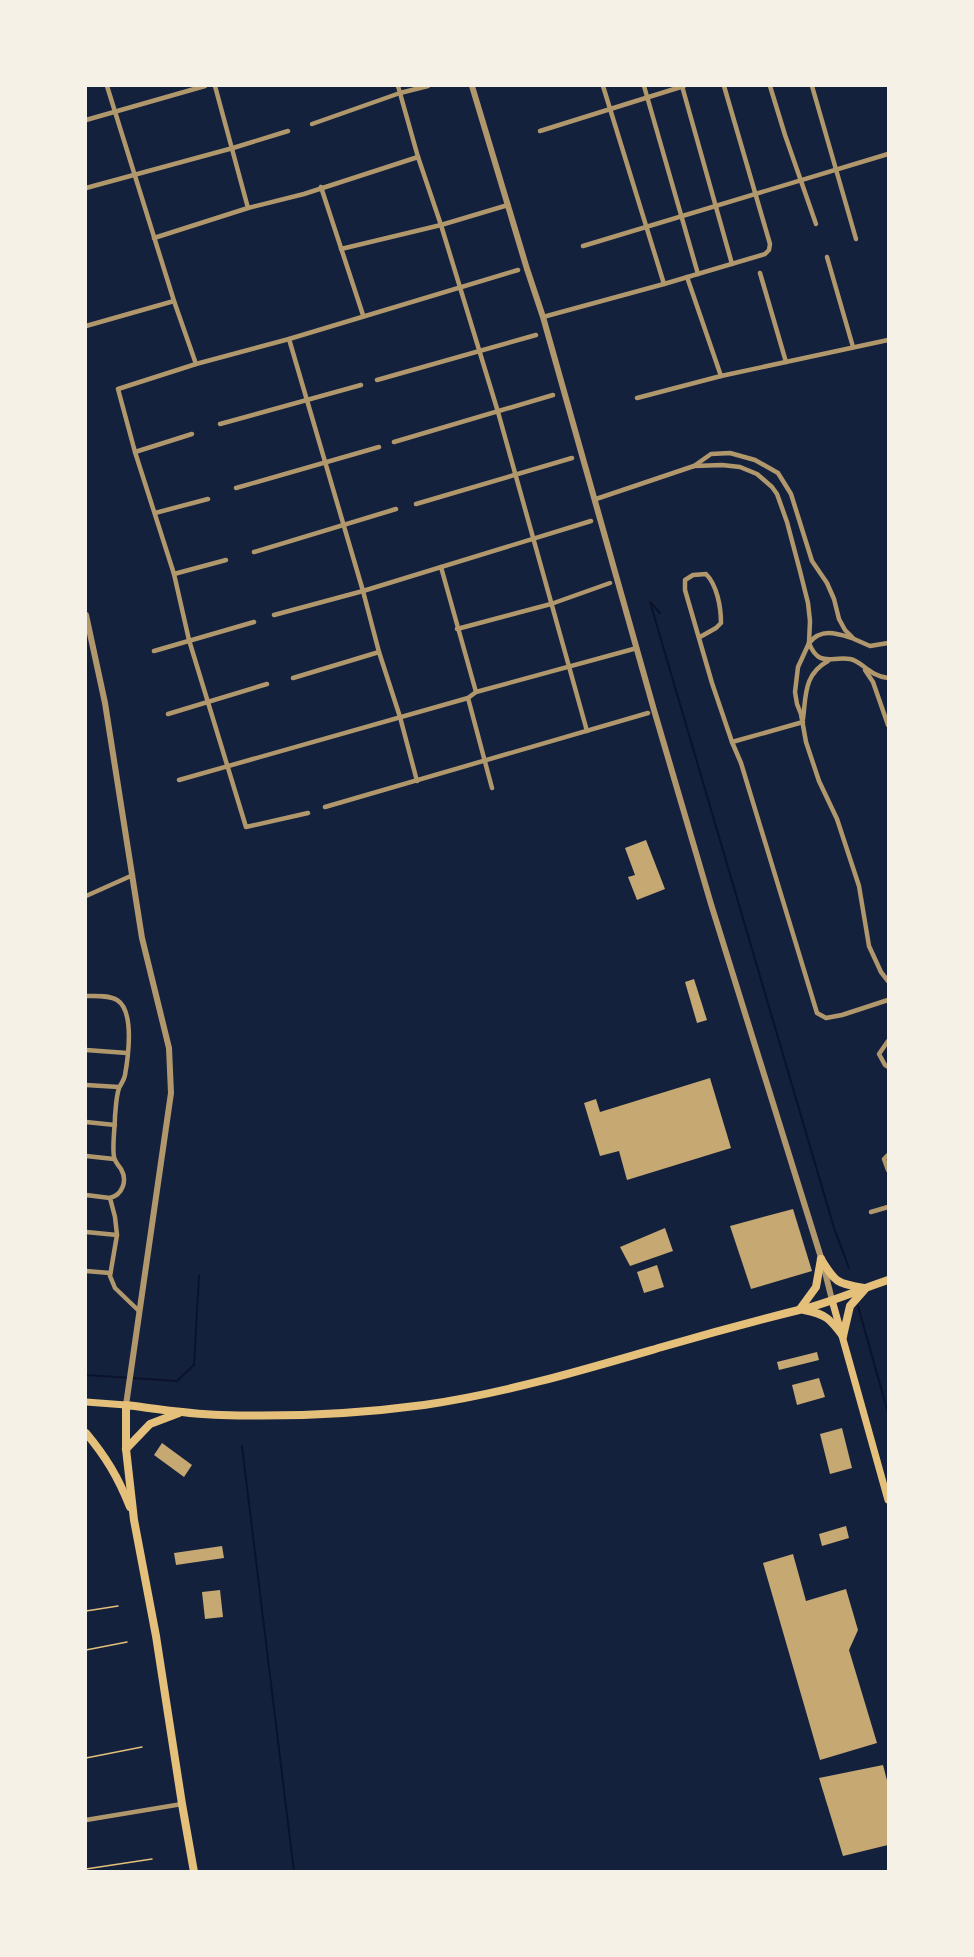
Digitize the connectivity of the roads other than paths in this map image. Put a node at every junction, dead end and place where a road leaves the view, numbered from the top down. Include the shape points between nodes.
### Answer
1 (107, 86) edge
2 (205, 86) edge
3 (215, 86) edge
4 (398, 86) edge
5 (428, 86) edge
6 (472, 86) edge
7 (603, 86) edge
8 (644, 86) edge
9 (683, 86) edge
10 (724, 86) edge
11 (770, 86) edge
12 (812, 86) edge
13 (400, 93) junction
14 (648, 98) junction
15 (610, 109) junction
16 (115, 112) junction
17 (86, 120) edge
18 (312, 124) dead end
19 (288, 131) dead end
20 (540, 131) dead end
21 (233, 148) junction
22 (888, 154) edge
23 (418, 157) junction
24 (836, 170) junction
25 (134, 174) junction
26 (802, 181) junction
27 (321, 187) junction
28 (86, 188) edge
29 (756, 192) junction
30 (508, 205) junction
31 (716, 205) junction
32 (248, 208) junction
33 (681, 216) junction
34 (816, 224) dead end
35 (441, 225) junction
36 (646, 227) junction
37 (154, 237) junction
38 (856, 239) dead end
39 (583, 246) dead end
40 (341, 249) junction
41 (827, 256) dead end
42 (732, 264) junction
43 (518, 270) dead end
44 (760, 273) dead end
45 (698, 274) junction
46 (687, 278) junction
47 (664, 284) junction
48 (460, 287) junction
49 (174, 301) junction
50 (363, 315) junction
51 (543, 317) junction
52 (86, 326) edge
53 (536, 335) dead end
54 (289, 339) junction
55 (888, 340) edge
56 (853, 347) junction
57 (479, 351) junction
58 (786, 362) junction
59 (196, 364) junction
60 (721, 376) junction
61 (377, 380) dead end
62 (361, 386) dead end
63 (553, 395) dead end
64 (637, 398) dead end
65 (307, 400) junction
66 (498, 412) junction
67 (220, 424) dead end
68 (192, 434) dead end
69 (394, 442) dead end
70 (379, 447) dead end
71 (135, 452) junction
72 (572, 458) dead end
73 (325, 463) junction
74 (694, 466) junction
75 (515, 475) junction
76 (236, 488) dead end
77 (208, 499) dead end
78 (596, 499) junction
79 (416, 504) dead end
80 (396, 509) dead end
81 (155, 513) junction
82 (591, 521) dead end
83 (343, 526) junction
84 (533, 538) junction
85 (254, 552) dead end
86 (226, 560) dead end
87 (441, 567) junction
88 (174, 574) junction
89 (610, 583) dead end
90 (363, 591) junction
91 (551, 604) junction
92 (86, 615) edge
93 (274, 615) dead end
94 (254, 622) dead end
95 (457, 629) junction
96 (700, 637) junction
97 (854, 639) junction
98 (189, 640) junction
99 (808, 643) junction
100 (888, 645) edge
101 (637, 648) junction
102 (154, 651) dead end
103 (379, 652) junction
104 (828, 661) junction
105 (570, 666) junction
106 (865, 669) junction
107 (293, 678) dead end
108 (888, 678) edge
109 (267, 684) dead end
110 (476, 692) junction
111 (468, 698) junction
112 (208, 702) junction
113 (648, 712) dead end
114 (168, 714) dead end
115 (400, 717) junction
116 (888, 717) edge
117 (802, 722) junction
118 (888, 724) edge
119 (587, 731) junction
120 (732, 742) junction
121 (485, 762) junction
122 (227, 766) junction
123 (179, 780) dead end
124 (417, 781) junction
125 (492, 788) dead end
126 (325, 807) dead end
127 (308, 813) dead end
128 (133, 875) junction
129 (86, 896) edge
130 (888, 981) edge
131 (86, 996) edge
132 (888, 1000) edge
133 (888, 1041) edge
134 (86, 1050) edge
135 (127, 1053) junction
136 (888, 1067) edge
137 (86, 1085) edge
138 (120, 1088) junction
139 (86, 1122) edge
140 (115, 1125) junction
141 (888, 1155) edge
142 (86, 1156) edge
143 (114, 1158) junction
144 (888, 1170) edge
145 (86, 1196) edge
146 (110, 1198) junction
147 (888, 1207) edge
148 (871, 1212) dead end
149 (86, 1232) edge
150 (117, 1235) junction
151 (821, 1259) junction
152 (86, 1271) edge
153 (110, 1273) junction
154 (888, 1280) edge
155 (866, 1288) junction
156 (832, 1300) junction
157 (800, 1310) junction
158 (139, 1311) junction
159 (843, 1336) junction
160 (86, 1402) edge
161 (126, 1406) junction
162 (180, 1412) junction
163 (86, 1433) edge
164 (126, 1449) junction
165 (888, 1472) edge
166 (880, 1474) junction
167 (888, 1500) edge
168 (134, 1520) junction
169 (182, 1804) junction
170 (86, 1820) edge
171 (194, 1872) edge

1 - 16 street
2 - 16 street
3 - 21 street
4 - 13 street
5 - 13 street
6 - 30 street
7 - 15 street
8 - 14 street
9 - 14 street
9 - 31 street
10 - 29 street
11 - 26 street
12 - 24 street
13 - 18 street
13 - 23 street
14 - 15 street
14 - 33 street
15 - 20 street
15 - 36 street
16 - 17 street
16 - 25 street
19 - 21 street
21 - 25 street
21 - 32 street
22 - 24 street
23 - 27 street
23 - 35 street
24 - 26 street
24 - 38 street
25 - 28 street
25 - 37 street
26 - 29 street
26 - 34 street
27 - 32 street
27 - 40 street
29 - 31 street
29 - 42 street via 770,249
30 - 35 street
30 - 51 street
31 - 33 street
31 - 42 street
32 - 37 street
33 - 36 street
33 - 45 street
35 - 40 street
35 - 48 street
36 - 39 street
36 - 47 street
37 - 49 street
40 - 50 street
41 - 56 street
42 - 45 street
43 - 48 street
44 - 58 street
45 - 46 street
46 - 47 street
46 - 60 street
47 - 51 street
48 - 50 street
48 - 57 street
49 - 52 street
49 - 59 street
50 - 54 street
51 - 78 street
53 - 57 street
54 - 59 street
54 - 65 street
55 - 56 street
56 - 58 street
57 - 61 street
57 - 66 street
58 - 60 street
59 - 71 street via 118,388
60 - 64 street
62 - 65 street
63 - 66 street
65 - 67 street
65 - 73 street
66 - 69 street
66 - 75 street
68 - 71 street
70 - 73 street
71 - 81 street
72 - 75 street
73 - 76 street
73 - 83 street
74 - 78 street
74 - 97 street via 711,454 730,453 755,460 778,473 791,494 812,561 827,583 839,619
74 - 99 street via 732,465 749,470 764,478 777,494 808,603
75 - 79 street
75 - 84 street
77 - 81 street
78 - 101 street
80 - 83 street
81 - 88 street
82 - 84 street
83 - 85 street
83 - 90 street
84 - 87 street
84 - 91 street
86 - 88 street
87 - 90 street
87 - 95 street
88 - 98 street
89 - 91 street
90 - 93 street
90 - 103 street
91 - 95 street
91 - 105 street
92 - 128 street via 105,703
94 - 98 street
95 - 110 street
96 - 96 street via 685,580 706,574 721,612 721,623
96 - 120 street
97 - 99 street via 819,633
97 - 100 street via 870,646
98 - 102 street
98 - 112 street
99 - 104 street via 812,651
99 - 117 street via 798,667 795,692
101 - 105 street
101 - 151 street
103 - 107 street
103 - 115 street
104 - 106 street via 851,659
104 - 117 street via 811,674
105 - 110 street
105 - 119 street
106 - 108 street
106 - 118 street
109 - 112 street
110 - 111 street
111 - 115 street
111 - 121 street
112 - 114 street
112 - 122 street
113 - 119 street
115 - 122 street
115 - 124 street
116 - 118 street
117 - 120 street
117 - 130 street via 819,781 837,819 859,886 869,946
119 - 121 street
120 - 132 street via 817,1013 826,1018 842,1016
121 - 124 street
121 - 125 street
122 - 123 street
122 - 127 street via 246,827
124 - 126 street
128 - 129 street
128 - 158 street via 142,938 169,1048 171,1093
131 - 135 street via 110,997 124,1007 129,1027
133 - 136 street via 879,1054
134 - 135 street
135 - 138 street
137 - 138 street
138 - 140 street
139 - 140 street
140 - 143 street
141 - 144 street via 884,1159
142 - 143 street
143 - 146 street via 124,1180 122,1190
145 - 146 street
146 - 150 street
147 - 148 street
149 - 150 street
150 - 153 street
151 - 155 main road via 840,1282
151 - 156 street
151 - 157 main road via 816,1287
152 - 153 street
153 - 158 street via 115,1288
154 - 155 main road
155 - 156 main road
155 - 159 main road via 850,1306
156 - 157 main road
156 - 159 main road
157 - 159 main road via 824,1314
157 - 162 main road via 518,1388 443,1402 330,1414
158 - 161 street
159 - 166 main road
160 - 161 main road
161 - 162 main road
161 - 164 main road
162 - 164 main road via 150,1424
163 - 168 main road via 119,1480
164 - 168 main road
165 - 166 street
166 - 167 main road
168 - 169 main road
169 - 170 street
169 - 171 main road

